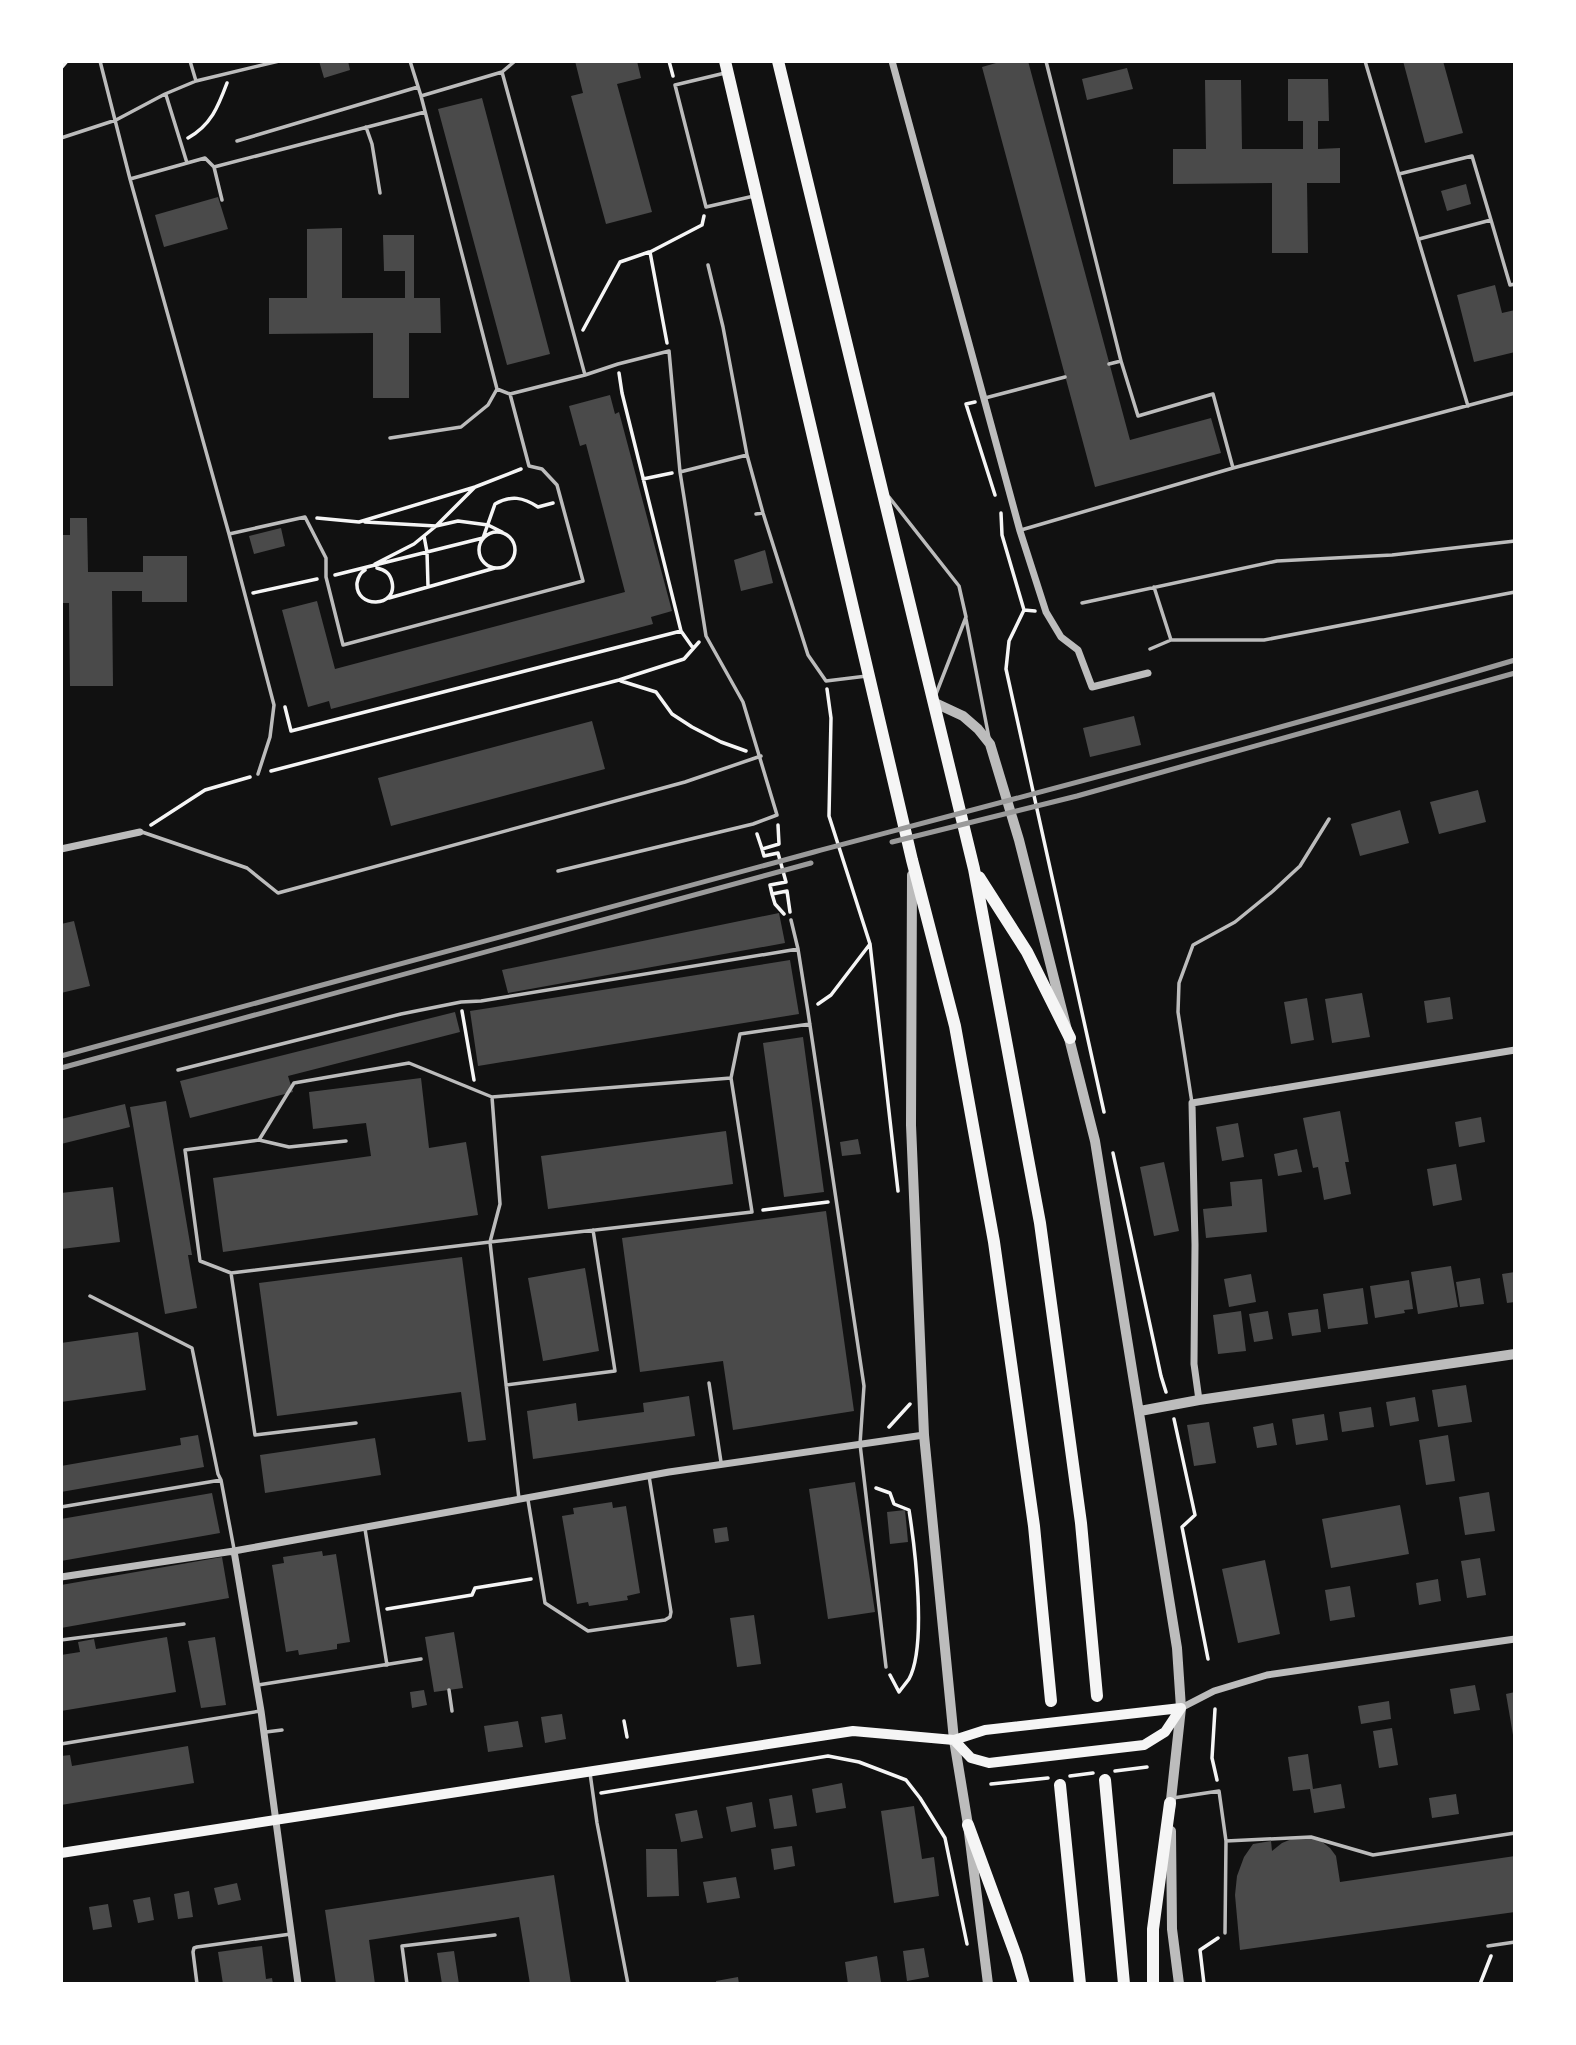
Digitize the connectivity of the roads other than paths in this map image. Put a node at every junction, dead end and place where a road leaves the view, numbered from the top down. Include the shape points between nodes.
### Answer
1 (100, 61) edge
2 (190, 61) edge
3 (279, 61) edge
4 (410, 61) edge
5 (515, 61) edge
6 (778, 61) edge
7 (892, 61) edge
8 (1046, 61) edge
9 (1365, 61) edge
10 (727, 67) edge
11 (502, 72) junction
12 (196, 81) junction
13 (418, 87) junction
14 (165, 94) junction
15 (421, 96) junction
16 (425, 112) junction
17 (117, 120) junction
18 (366, 127) junction
19 (61, 138) edge
20 (237, 141) dead end
21 (187, 163) junction
22 (214, 167) junction
23 (1399, 174) junction
24 (130, 179) junction
25 (380, 193) dead end
26 (756, 195) junction
27 (222, 200) dead end
28 (1490, 220) junction
29 (1419, 239) junction
30 (708, 265) dead end
31 (1515, 284) edge
32 (1121, 361) junction
33 (1109, 365) dead end
34 (584, 375) junction
35 (1065, 377) dead end
36 (497, 390) junction
37 (1515, 393) edge
38 (510, 394) junction
39 (983, 399) junction
40 (1468, 406) junction
41 (390, 438) dead end
42 (747, 455) junction
43 (1233, 468) junction
44 (680, 472) junction
45 (883, 490) junction
46 (762, 513) junction
47 (756, 514) dead end
48 (1020, 531) junction
49 (229, 534) junction
50 (1515, 541) edge
51 (1154, 587) junction
52 (1515, 593) edge
53 (1082, 603) dead end
54 (966, 617) junction
55 (1171, 640) junction
56 (1150, 649) dead end
57 (1148, 673) dead end
58 (869, 676) junction
59 (933, 702) junction
60 (990, 744) junction
61 (761, 756) junction
62 (258, 774) road end
63 (1329, 818) dead end
64 (140, 832) joint
65 (61, 849) edge
66 (912, 860) junction
67 (974, 869) junction
68 (558, 871) dead end
69 (791, 920) road end
70 (798, 949) junction
71 (810, 1024) junction
72 (1070, 1038) junction
73 (1515, 1051) edge
74 (178, 1070) dead end
75 (731, 1078) junction
76 (492, 1097) junction
77 (1192, 1103) junction
78 (258, 1140) junction
79 (346, 1141) dead end
80 (593, 1230) junction
81 (490, 1242) junction
82 (231, 1273) junction
83 (90, 1296) dead end
84 (1515, 1354) edge
85 (709, 1383) dead end
86 (506, 1385) junction
87 (1199, 1400) junction
88 (1140, 1411) junction
89 (356, 1423) dead end
90 (924, 1435) junction
91 (860, 1444) junction
92 (722, 1465) junction
93 (649, 1476) junction
94 (221, 1480) junction
95 (524, 1498) junction
96 (61, 1507) edge
97 (365, 1527) junction
98 (234, 1550) junction
99 (61, 1577) edge
100 (184, 1624) dead end
101 (1515, 1639) edge
102 (61, 1640) edge
103 (421, 1659) dead end
104 (387, 1665) junction
105 (886, 1667) road end
106 (256, 1686) junction
107 (449, 1690) dead end
108 (1097, 1696) dead end
109 (1051, 1701) dead end
110 (1181, 1708) junction
111 (261, 1711) junction
112 (452, 1711) dead end
113 (282, 1730) dead end
114 (264, 1732) junction
115 (954, 1740) junction
116 (61, 1744) edge
117 (590, 1771) junction
118 (1061, 1780) road end
119 (1105, 1780) dead end
120 (1172, 1800) junction
121 (275, 1821) junction
122 (968, 1825) junction
123 (1515, 1833) edge
124 (1226, 1842) junction
125 (61, 1853) edge
126 (1225, 1933) road end
127 (291, 1934) junction
128 (495, 1935) dead end
129 (1515, 1942) edge
130 (1488, 1946) dead end
131 (197, 1984) edge
132 (298, 1984) edge
133 (407, 1984) edge
134 (628, 1984) edge
135 (988, 1984) edge
136 (1024, 1984) edge
137 (1080, 1984) edge
138 (1124, 1984) edge
139 (1153, 1984) edge
140 (1179, 1984) edge

1 - 17 lane
2 - 12 lane
3 - 12 lane
4 - 13 lane
5 - 11 lane
6 - 45 highway
7 - 39 street
8 - 32 lane
9 - 23 lane
10 - 26 highway
10 - 26 lane via 675,85 706,207
11 - 15 lane
11 - 34 lane
12 - 14 lane
13 - 15 lane
13 - 20 lane
14 - 17 lane
14 - 21 lane
15 - 16 lane
16 - 18 lane
16 - 36 lane
17 - 19 lane
17 - 24 lane
18 - 22 lane
18 - 25 lane
21 - 22 lane via 205,158
21 - 24 lane
22 - 27 lane
23 - 28 lane via 1472,156
23 - 29 lane
24 - 49 lane
26 - 58 highway
28 - 29 lane
28 - 31 lane via 1510,285
29 - 40 lane
30 - 42 lane
32 - 33 lane
32 - 43 lane via 1138,416 1213,394
34 - 38 lane
34 - 44 lane via 669,351
35 - 39 lane
36 - 38 lane
36 - 41 lane via 488,405 461,427
37 - 40 lane
38 - 49 lane via 529,466 541,469 557,485 583,581 343,645 326,577 326,558 305,517
39 - 48 street
40 - 43 lane
42 - 44 lane
42 - 46 lane
43 - 48 lane
44 - 61 lane via 706,636 743,702
45 - 54 lane via 959,586
45 - 59 highway
46 - 47 lane
46 - 58 lane via 808,655 826,681
48 - 57 street via 1046,612 1061,638 1078,650 1092,687
49 - 62 lane via 274,705
50 - 51 lane via 1392,555 1277,561
51 - 53 lane
51 - 55 lane
52 - 55 lane via 1264,640
54 - 59 lane
54 - 60 lane
55 - 56 lane
58 - 66 highway
59 - 60 street via 963,716
59 - 67 highway
60 - 72 street
61 - 64 lane via 685,782 278,893 247,868
61 - 68 lane via 777,816
63 - 77 lane via 1300,866 1235,922 1193,945 1179,983 1178,1012
64 - 65 street
66 - 90 street via 911,1125
66 - 109 highway via 955,1027 994,1242 1034,1526
67 - 72 highway via 1027,952
67 - 108 highway via 1040,1223 1082,1523
69 - 70 lane
70 - 71 lane
70 - 74 lane via 461,1002
71 - 75 lane via 740,1034
71 - 91 lane via 864,1386
72 - 88 street via 1095,1141
73 - 77 street
75 - 76 lane
75 - 80 lane via 752,1212
76 - 78 lane via 409,1063 294,1083
76 - 81 lane via 500,1205
77 - 87 street via 1194,1364
78 - 79 lane via 289,1147
78 - 82 lane via 185,1150 200,1261
80 - 81 lane
80 - 86 lane via 615,1371
81 - 82 lane
81 - 86 lane
82 - 89 lane via 255,1436
83 - 94 lane via 192,1348
84 - 87 street
85 - 92 lane
86 - 95 lane
87 - 88 street
88 - 110 street via 1177,1648
90 - 91 street
90 - 115 street
91 - 92 street
91 - 105 lane
92 - 93 street
93 - 95 street
93 - 95 lane via 671,1612 665,1620 588,1631 545,1603
94 - 96 lane
94 - 98 lane
95 - 97 street
97 - 98 street
97 - 104 lane
98 - 99 street
98 - 106 street
100 - 102 lane
101 - 110 street via 1267,1675 1214,1691
103 - 104 lane
104 - 106 lane
106 - 111 street
107 - 112 lane
110 - 115 main road via 985,1730
110 - 115 main road via 1165,1732 1144,1745 989,1763 971,1758
110 - 120 street
111 - 114 street
111 - 116 lane
113 - 114 lane
114 - 121 street
115 - 117 main road via 853,1731
115 - 122 street
117 - 121 main road
117 - 134 lane
118 - 137 highway
119 - 138 highway
120 - 124 lane via 1219,1791
120 - 139 highway via 1153,1929
120 - 140 street via 1172,1929
121 - 125 main road
121 - 127 street
122 - 135 street
122 - 136 highway
123 - 124 lane via 1373,1855 1311,1836
124 - 126 lane
127 - 131 lane via 194,1948
127 - 132 street
128 - 133 lane via 402,1946
129 - 130 lane

